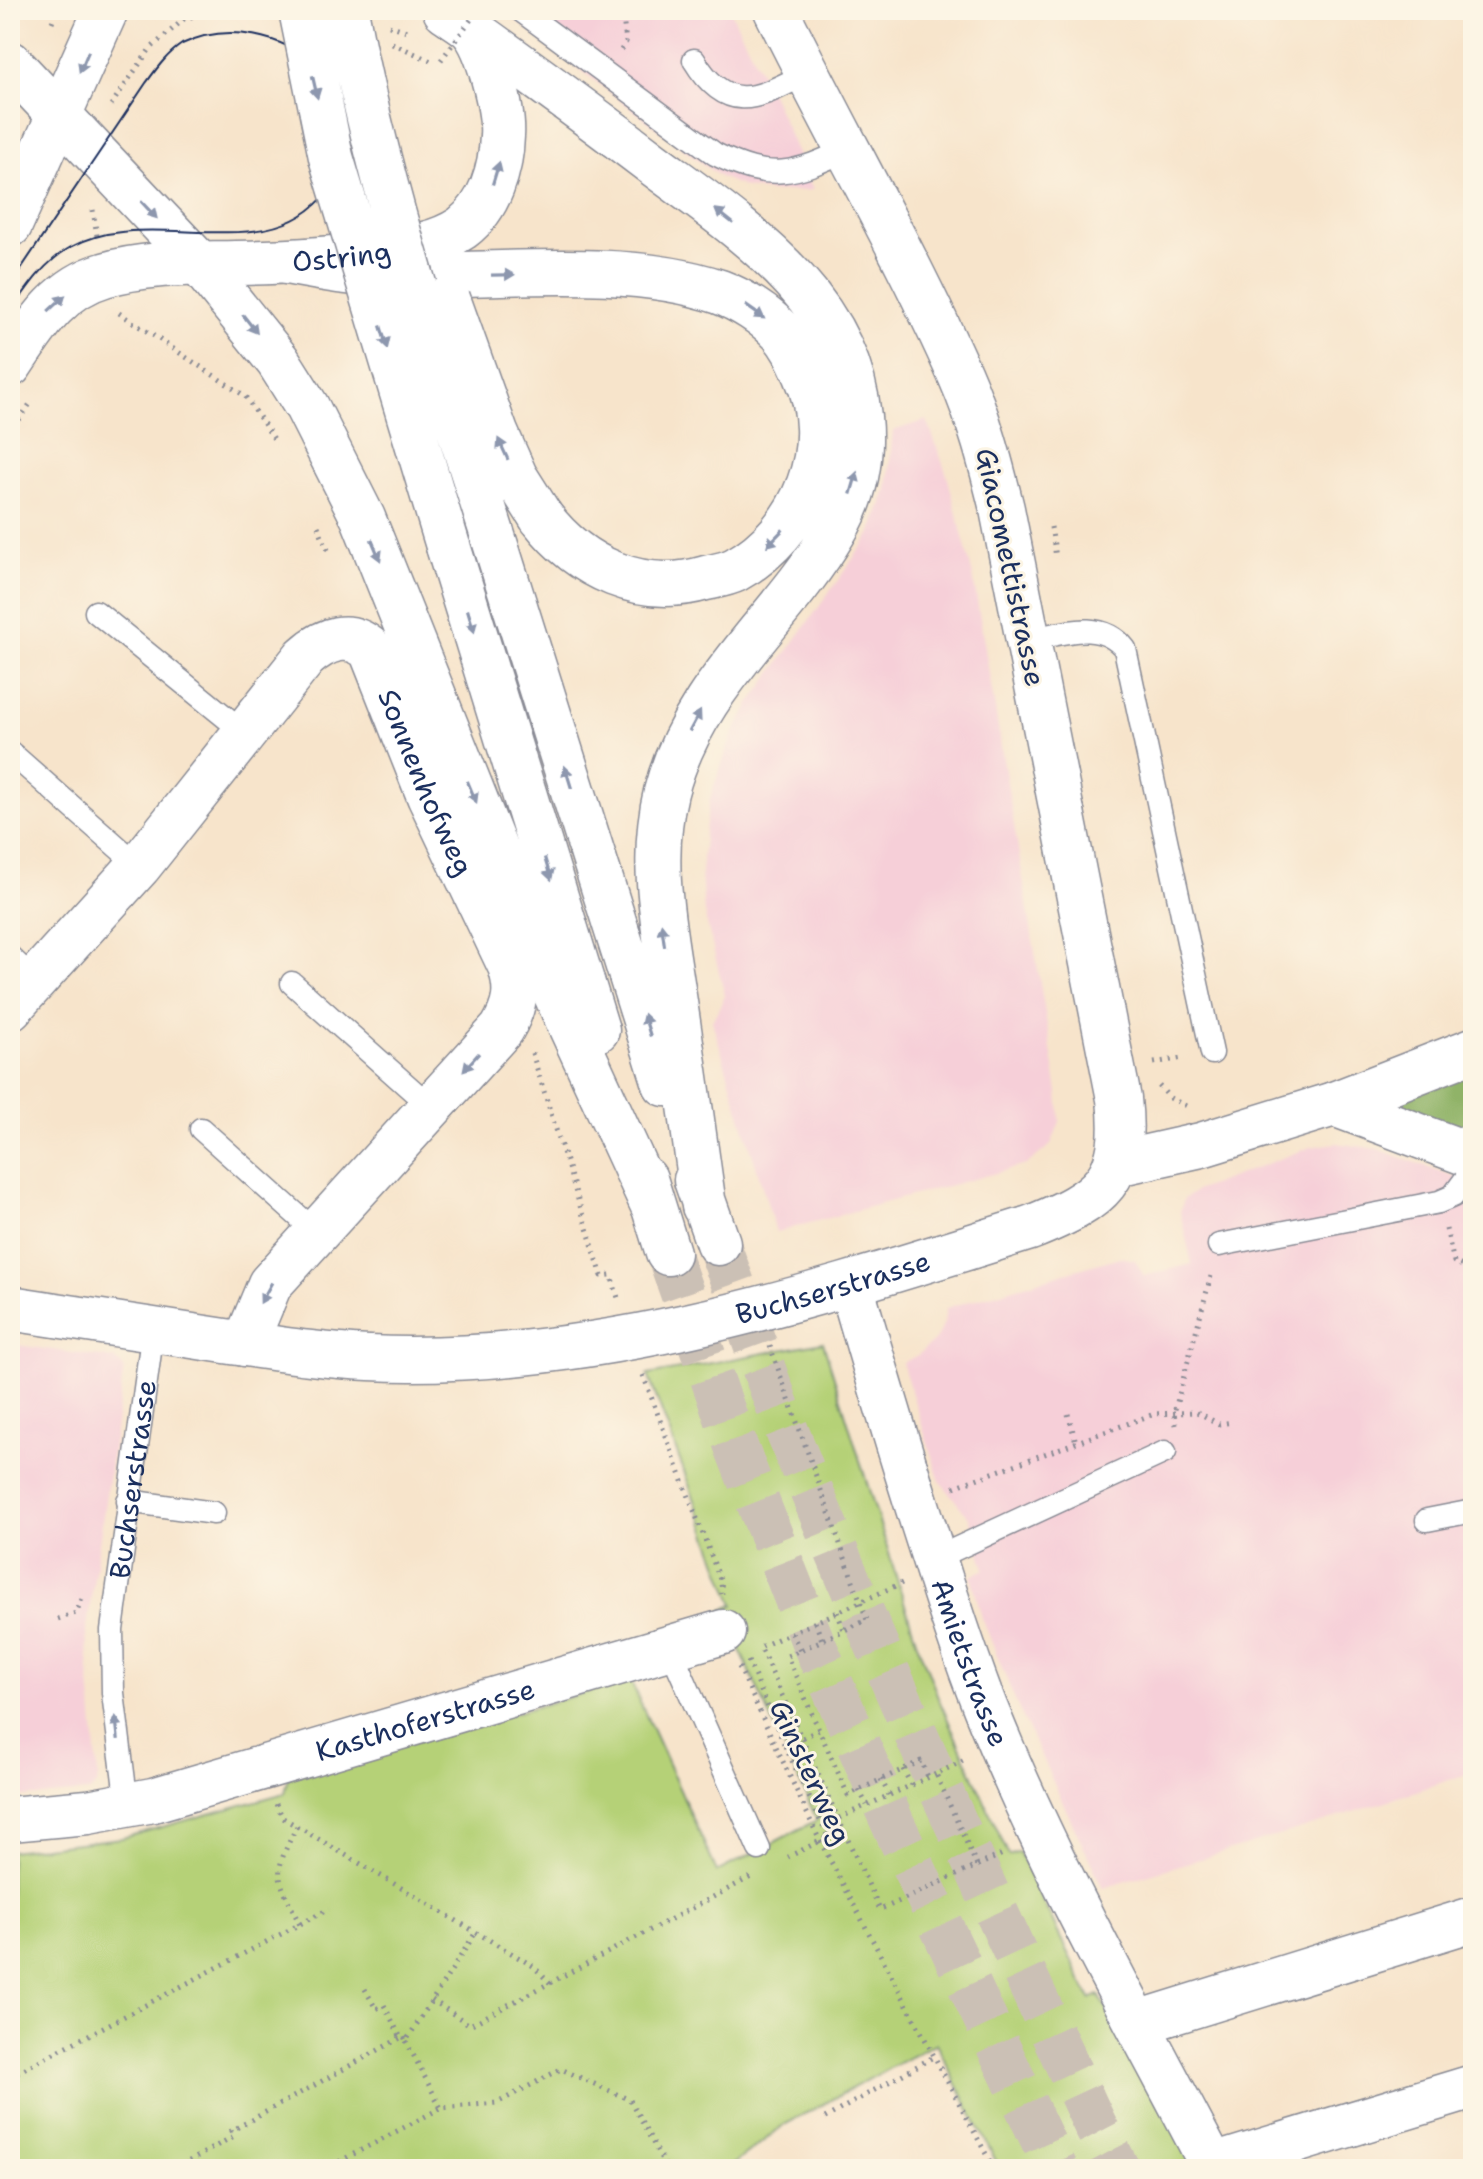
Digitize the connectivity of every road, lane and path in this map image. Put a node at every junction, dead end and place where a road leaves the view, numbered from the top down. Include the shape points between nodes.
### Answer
1 (106, 10) edge
2 (185, 10) edge
3 (214, 10) edge
4 (301, 10) edge
5 (346, 10) edge
6 (520, 10) edge
7 (622, 10) edge
8 (776, 10) edge
9 (466, 17) edge
10 (184, 19) junction
11 (618, 54) dead end
12 (441, 60) dead end
13 (694, 60) dead end
14 (10, 63) edge
15 (808, 73) junction
16 (110, 111) dead end
17 (61, 115) junction
18 (849, 149) junction
19 (392, 210) junction
20 (10, 225) edge
21 (286, 262) junction
22 (200, 264) junction
23 (105, 274) junction
24 (10, 365) edge
25 (280, 449) dead end
26 (313, 515) dead end
27 (331, 557) dead end
28 (96, 612) dead end
29 (1028, 640) junction
30 (245, 733) junction
31 (10, 752) edge
32 (139, 866) junction
33 (19, 982) edge
34 (292, 983) dead end
35 (515, 999) junction
36 (1473, 1050) edge
37 (1212, 1053) dead end
38 (1334, 1104) junction
39 (431, 1107) junction
40 (201, 1129) dead end
41 (1473, 1156) edge
42 (1116, 1164) junction
43 (1473, 1169) edge
44 (1439, 1202) junction
45 (654, 1208) junction
46 (316, 1232) junction
47 (1219, 1245) joint
48 (668, 1253) tunnel mouth
49 (1473, 1271) edge
50 (602, 1276) dead end
51 (851, 1285) junction
52 (10, 1308) edge
53 (153, 1330) junction
54 (245, 1344) junction
55 (770, 1345) dead end
56 (643, 1375) dead end
57 (1068, 1414) dead end
58 (1165, 1452) joint
59 (953, 1487) dead end
60 (128, 1501) junction
61 (1473, 1511) edge
62 (214, 1513) dead end
63 (1427, 1520) dead end
64 (919, 1570) junction
65 (82, 1599) dead end
66 (859, 1602) junction
67 (837, 1612) junction
68 (58, 1619) dead end
69 (815, 1622) junction
70 (844, 1630) junction
71 (792, 1632) junction
72 (822, 1640) junction
73 (728, 1644) junction
74 (670, 1648) junction
75 (800, 1650) junction
76 (819, 1730) junction
77 (803, 1737) junction
78 (785, 1746) junction
79 (970, 1758) dead end
80 (903, 1769) junction
81 (936, 1774) junction
82 (928, 1777) junction
83 (881, 1779) junction
84 (911, 1785) junction
85 (859, 1790) junction
86 (889, 1795) junction
87 (274, 1799) dead end
88 (127, 1805) junction
89 (867, 1805) junction
90 (839, 1818) junction
91 (10, 1819) edge
92 (297, 1826) junction
93 (1042, 1835) junction
94 (820, 1841) junction
95 (759, 1849) dead end
96 (781, 1861) dead end
97 (977, 1866) junction
98 (755, 1875) dead end
99 (329, 1909) dead end
100 (1473, 1919) edge
101 (300, 1925) junction
102 (476, 1932) junction
103 (550, 1983) junction
104 (365, 1989) dead end
105 (432, 2000) junction
106 (1138, 2023) junction
107 (403, 2040) junction
108 (935, 2056) junction
109 (10, 2076) edge
110 (1473, 2087) edge
111 (441, 2108) junction
112 (825, 2118) dead end
113 (1213, 2168) edge
114 (175, 2169) edge
115 (325, 2169) edge
116 (667, 2169) edge
117 (994, 2169) edge

1 -> 17 main road
2 - 10 path
3 - 10 path
4 -> 45 main road, bridge via 331,157
5 - 19 main road, bridge
6 - 18 lane via 715,154 742,167 786,172
7 - 11 path via 626,42
8 - 15 main road, Giacomettistrasse
9 - 12 path, bridge
9 - 19 main road, bridge via 784,267 836,337 858,401 858,471 836,530 713,691 678,756 666,793 658,883 661,920 711,1224
21 -> 9 main road, Ostring via 430,244 463,227 481,207 495,181 503,130 499,95
10 - 16 path via 150,49
13 - 15 lane via 722,92 750,99
14 - 17 main road
15 - 18 main road, Giacomettistrasse
17 - 20 main road
17 -> 22 main road via 107,196
18 - 29 main road, Giacomettistrasse via 961,376 976,417 1002,509
21 -> 19 main road, bridge via 353,274 569,274 625,275 722,293 782,333 813,389 819,422 817,456 793,518 772,543 733,571 692,582 653,584 616,576 584,560 557,538 515,476 496,433 436,264 420,238
21 - 22 main road, Ostring
22 - 23 main road, Ostring
22 -> 45 main road via 307,407 363,518 538,956
24 -> 23 main road, Ostring via 54,305
23 - 25 path via 114,310 245,396
26 - 27 path
28 - 30 lane
29 - 37 lane via 1095,630 1109,633 1125,649
29 - 42 main road, Giacomettistrasse via 1119,1099
30 - 32 main road, Sonnenhofweg
30 - 35 main road, Sonnenhofweg via 317,646 338,639 362,641 371,650 429,796 510,966
31 - 32 lane
32 - 33 main road, Sonnenhofweg
34 - 39 lane
35 -> 39 main road via 502,1029
35 - 50 path
36 - 38 main road
38 - 41 main road
38 - 42 main road via 1201,1145
39 - 46 main road
40 - 46 lane
42 - 51 main road, Buchserstrasse via 1096,1194 1058,1217
43 - 44 lane via 1453,1196
44 - 47 lane
44 - 49 path via 1454,1262
45 - 48 main road
46 -> 54 main road via 270,1284
47 - 58 path via 1174,1413 1176,1427
51 - 54 main road, Buchserstrasse via 630,1339 502,1354 339,1357
51 - 64 main road, Amietstrasse
52 - 53 main road, Buchserstrasse
53 - 54 main road, Buchserstrasse
53 - 60 lane, Buchserstrasse
55 - 66 path
56 - 73 path, Ginsterweg via 721,1582 718,1616
57 - 59 path via 1076,1442
58 - 64 lane
60 - 62 lane
88 -> 60 lane, Buchserstrasse via 113,1693 112,1630
61 - 63 lane
64 - 66 path
64 - 93 main road, Amietstrasse via 951,1616
65 - 68 path via 76,1613
66 - 67 path
66 - 70 path via 867,1620
67 - 69 path
67 - 70 path
69 - 71 path
69 - 72 path
70 - 72 path
71 - 75 path
71 - 77 path via 760,1647
72 - 75 path
73 - 74 main road, Kasthoferstrasse
73 - 78 path via 744,1652
73 - 94 path, Ginsterweg
74 - 88 main road, Kasthoferstrasse
74 - 95 lane
75 - 76 path via 787,1656
76 - 77 path
76 - 85 path via 848,1795
77 - 78 path
77 - 90 path
78 - 94 path via 828,1837
79 - 81 path
80 - 82 path via 921,1761
80 - 83 path
80 - 84 path
81 - 82 path
81 - 97 path
82 - 84 path
83 - 85 path
83 - 86 path
84 - 86 path
85 - 89 path
86 - 89 path
87 - 92 path via 283,1818
88 - 91 main road, Kasthoferstrasse
89 - 90 path
90 - 97 path via 880,1910
92 - 101 path via 278,1876
92 - 102 path
93 - 97 path
93 - 106 main road, Amietstrasse
94 - 96 path
94 - 108 path, Ginsterweg
98 - 103 path
99 - 101 path
100 - 106 main road
101 - 109 path
102 - 103 path via 533,1966
102 - 105 path
103 - 105 path via 470,2025
104 - 107 path via 376,2009 384,2005
105 - 107 path
106 - 113 main road, Amietstrasse
107 - 111 path
107 - 114 path via 231,2131 234,2136
108 - 112 path
108 - 117 path, Ginsterweg
110 - 113 main road, Amietstrasse
111 - 115 path
111 - 116 path via 497,2103 561,2069 630,2100

